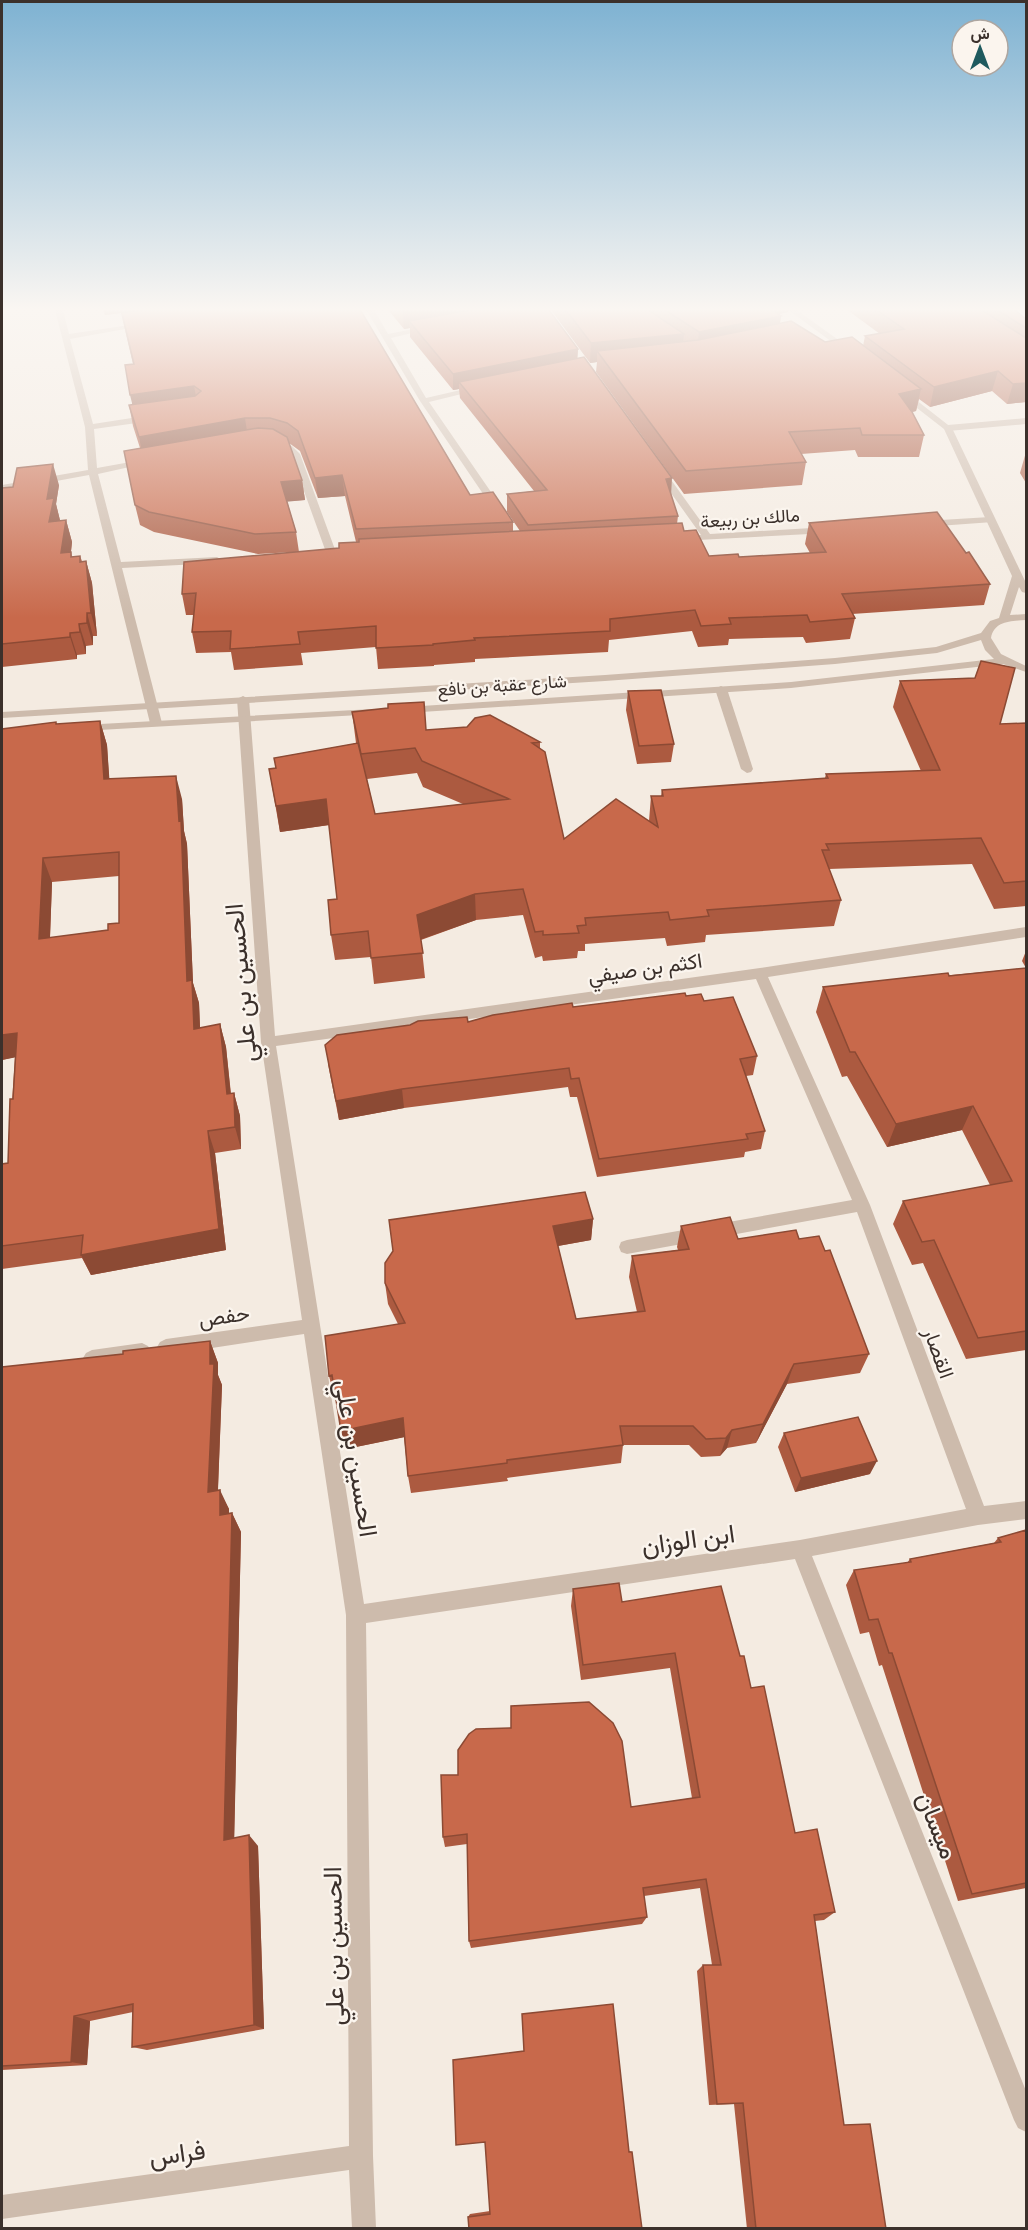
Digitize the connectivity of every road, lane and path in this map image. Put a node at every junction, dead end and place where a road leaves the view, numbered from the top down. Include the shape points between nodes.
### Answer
1 (85, 410) edge
2 (430, 410) edge
3 (925, 410) edge
4 (165, 416) edge
5 (1026, 421) edge
6 (89, 427) junction
7 (948, 428) junction
8 (263, 442) edge
9 (159, 459) edge
10 (654, 462) edge
11 (93, 472) junction
12 (2, 489) edge
13 (504, 518) edge
14 (990, 520) junction
15 (908, 525) edge
16 (837, 530) edge
17 (708, 538) junction
18 (674, 540) edge
19 (344, 554) edge
20 (320, 555) edge
21 (332, 555) junction
22 (225, 560) edge
23 (117, 565) junction
24 (1017, 576) junction
25 (1026, 590) edge
26 (1026, 617) edge
27 (1004, 619) junction
28 (985, 635) junction
29 (1004, 661) junction
30 (1026, 669) edge
31 (721, 689) junction
32 (243, 699) junction
33 (152, 706) junction
34 (2, 715) edge
35 (246, 720) junction
36 (156, 723) junction
37 (73, 728) edge
38 (747, 769) dead end
39 (1026, 932) edge
40 (760, 973) junction
41 (268, 1042) junction
42 (862, 1205) junction
43 (627, 1247) dead end
44 (311, 1326) junction
45 (70, 1361) edge
46 (1026, 1510) edge
47 (978, 1516) junction
48 (800, 1549) junction
49 (356, 1615) junction
50 (1026, 2120) edge
51 (361, 2156) junction
52 (2, 2207) edge
53 (364, 2229) edge

1 - 6 street
2 - 13 street
3 - 7 street
4 - 6 street
5 - 7 street
6 - 11 street
7 - 14 street
8 - 21 street via 289,448 296,454
9 - 11 street
10 - 17 street
11 - 12 street
11 - 23 street
14 - 15 street
14 - 24 street
16 - 17 street, مالك بن ربيعة
17 - 18 street, مالك بن ربيعة
19 - 21 street
20 - 21 street
22 - 23 street
23 - 33 street
24 - 25 street
24 - 27 street
26 - 27 street
27 - 28 street via 990,626
28 - 29 street via 986,644
28 - 32 street, شارع عقبة بن نافع via 937,650 893,656
29 - 30 street
29 - 31 street, شارع عقبة بن نافع
31 - 35 street, شارع عقبة بن نافع
31 - 38 street
32 - 33 street, شارع عقبة بن نافع
32 - 35 street, الحسين بن علي
33 - 34 street, شارع عقبة بن نافع
33 - 36 street
35 - 36 street, شارع عقبة بن نافع
35 - 41 street, الحسين بن علي
36 - 37 street, شارع عقبة بن نافع
39 - 40 street, اكثم بن صيفي
40 - 41 street, اكثم بن صيفي
40 - 42 street, القصار
41 - 44 street, الحسين بن علي
42 - 43 street
42 - 47 street, القصار
44 - 45 street, حفص
44 - 49 street, الحسين بن علي
46 - 47 street, ابن الوزان
47 - 48 street, ابن الوزان
48 - 49 street, ابن الوزان
48 - 50 street, ميسان
49 - 51 street, الحسين بن علي
51 - 52 street, فراس
51 - 53 street, الحسين بن علي

